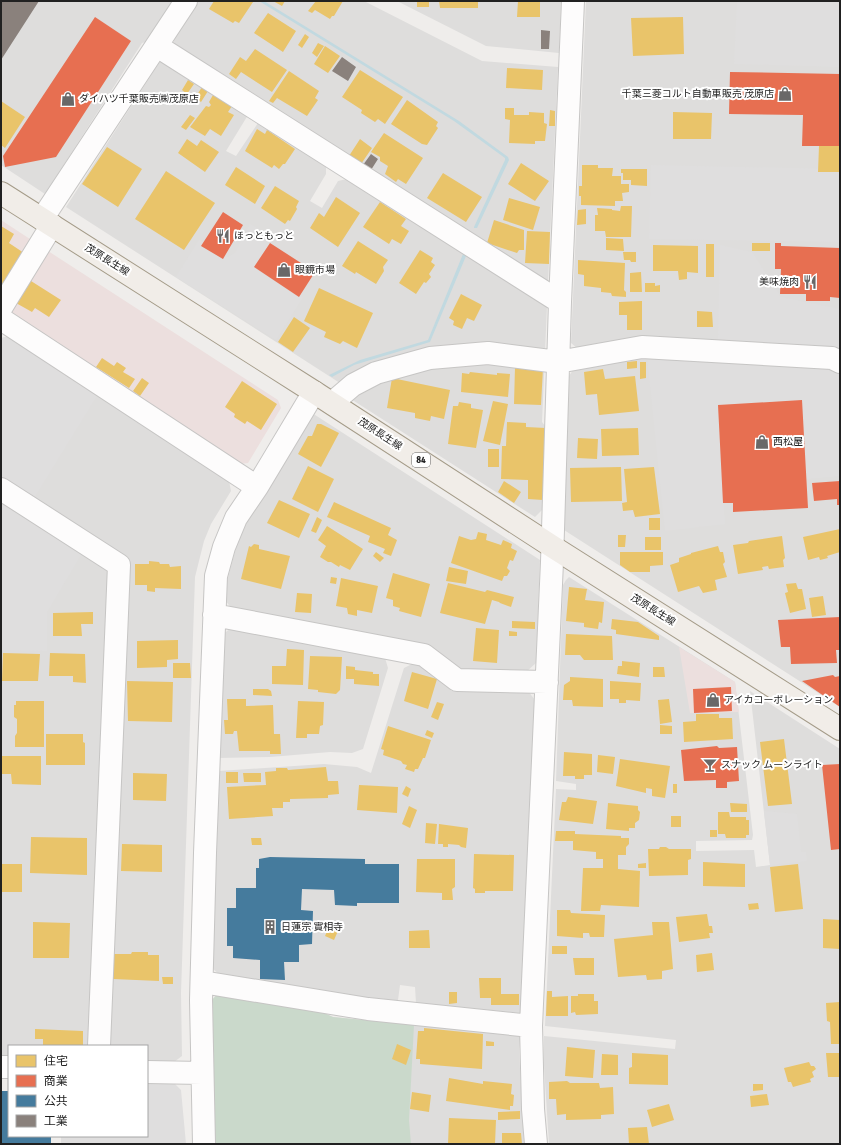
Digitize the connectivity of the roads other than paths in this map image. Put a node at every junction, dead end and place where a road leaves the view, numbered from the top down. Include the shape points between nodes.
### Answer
1 (186, 1) edge
2 (573, 1) edge
3 (157, 46) junction
4 (1, 193) edge
5 (47, 222) junction
6 (560, 302) junction
7 (1, 308) edge
8 (1, 319) edge
9 (558, 362) junction
10 (840, 362) edge
11 (323, 397) junction
12 (257, 487) junction
13 (1, 490) edge
14 (553, 547) junction
15 (214, 615) junction
16 (547, 682) junction
17 (840, 729) edge
18 (202, 982) junction
19 (531, 1026) junction
20 (99, 1045) edge
21 (148, 1072) edge
22 (202, 1073) junction
23 (204, 1144) edge
24 (536, 1144) edge

1 - 3 street
2 - 6 street
3 - 5 street
3 - 6 street
4 - 5 main road, 茂原長生線 / 84
5 - 7 street
5 - 11 main road, 茂原長生線 / 84
6 - 9 street
8 - 12 street
9 - 10 street via 642,347 832,358
9 - 11 street via 488,353 430,358 376,373
9 - 14 street
11 - 12 street
11 - 14 main road, 茂原長生線 / 84
12 - 15 street via 236,518 224,547 216,576
13 - 20 street via 119,564
14 - 16 street
14 - 17 main road, 茂原長生線 / 84
15 - 16 street via 424,656 457,680
15 - 18 street
16 - 19 street
18 - 19 street via 368,1009
18 - 22 street
19 - 24 street
21 - 22 street
22 - 23 street

